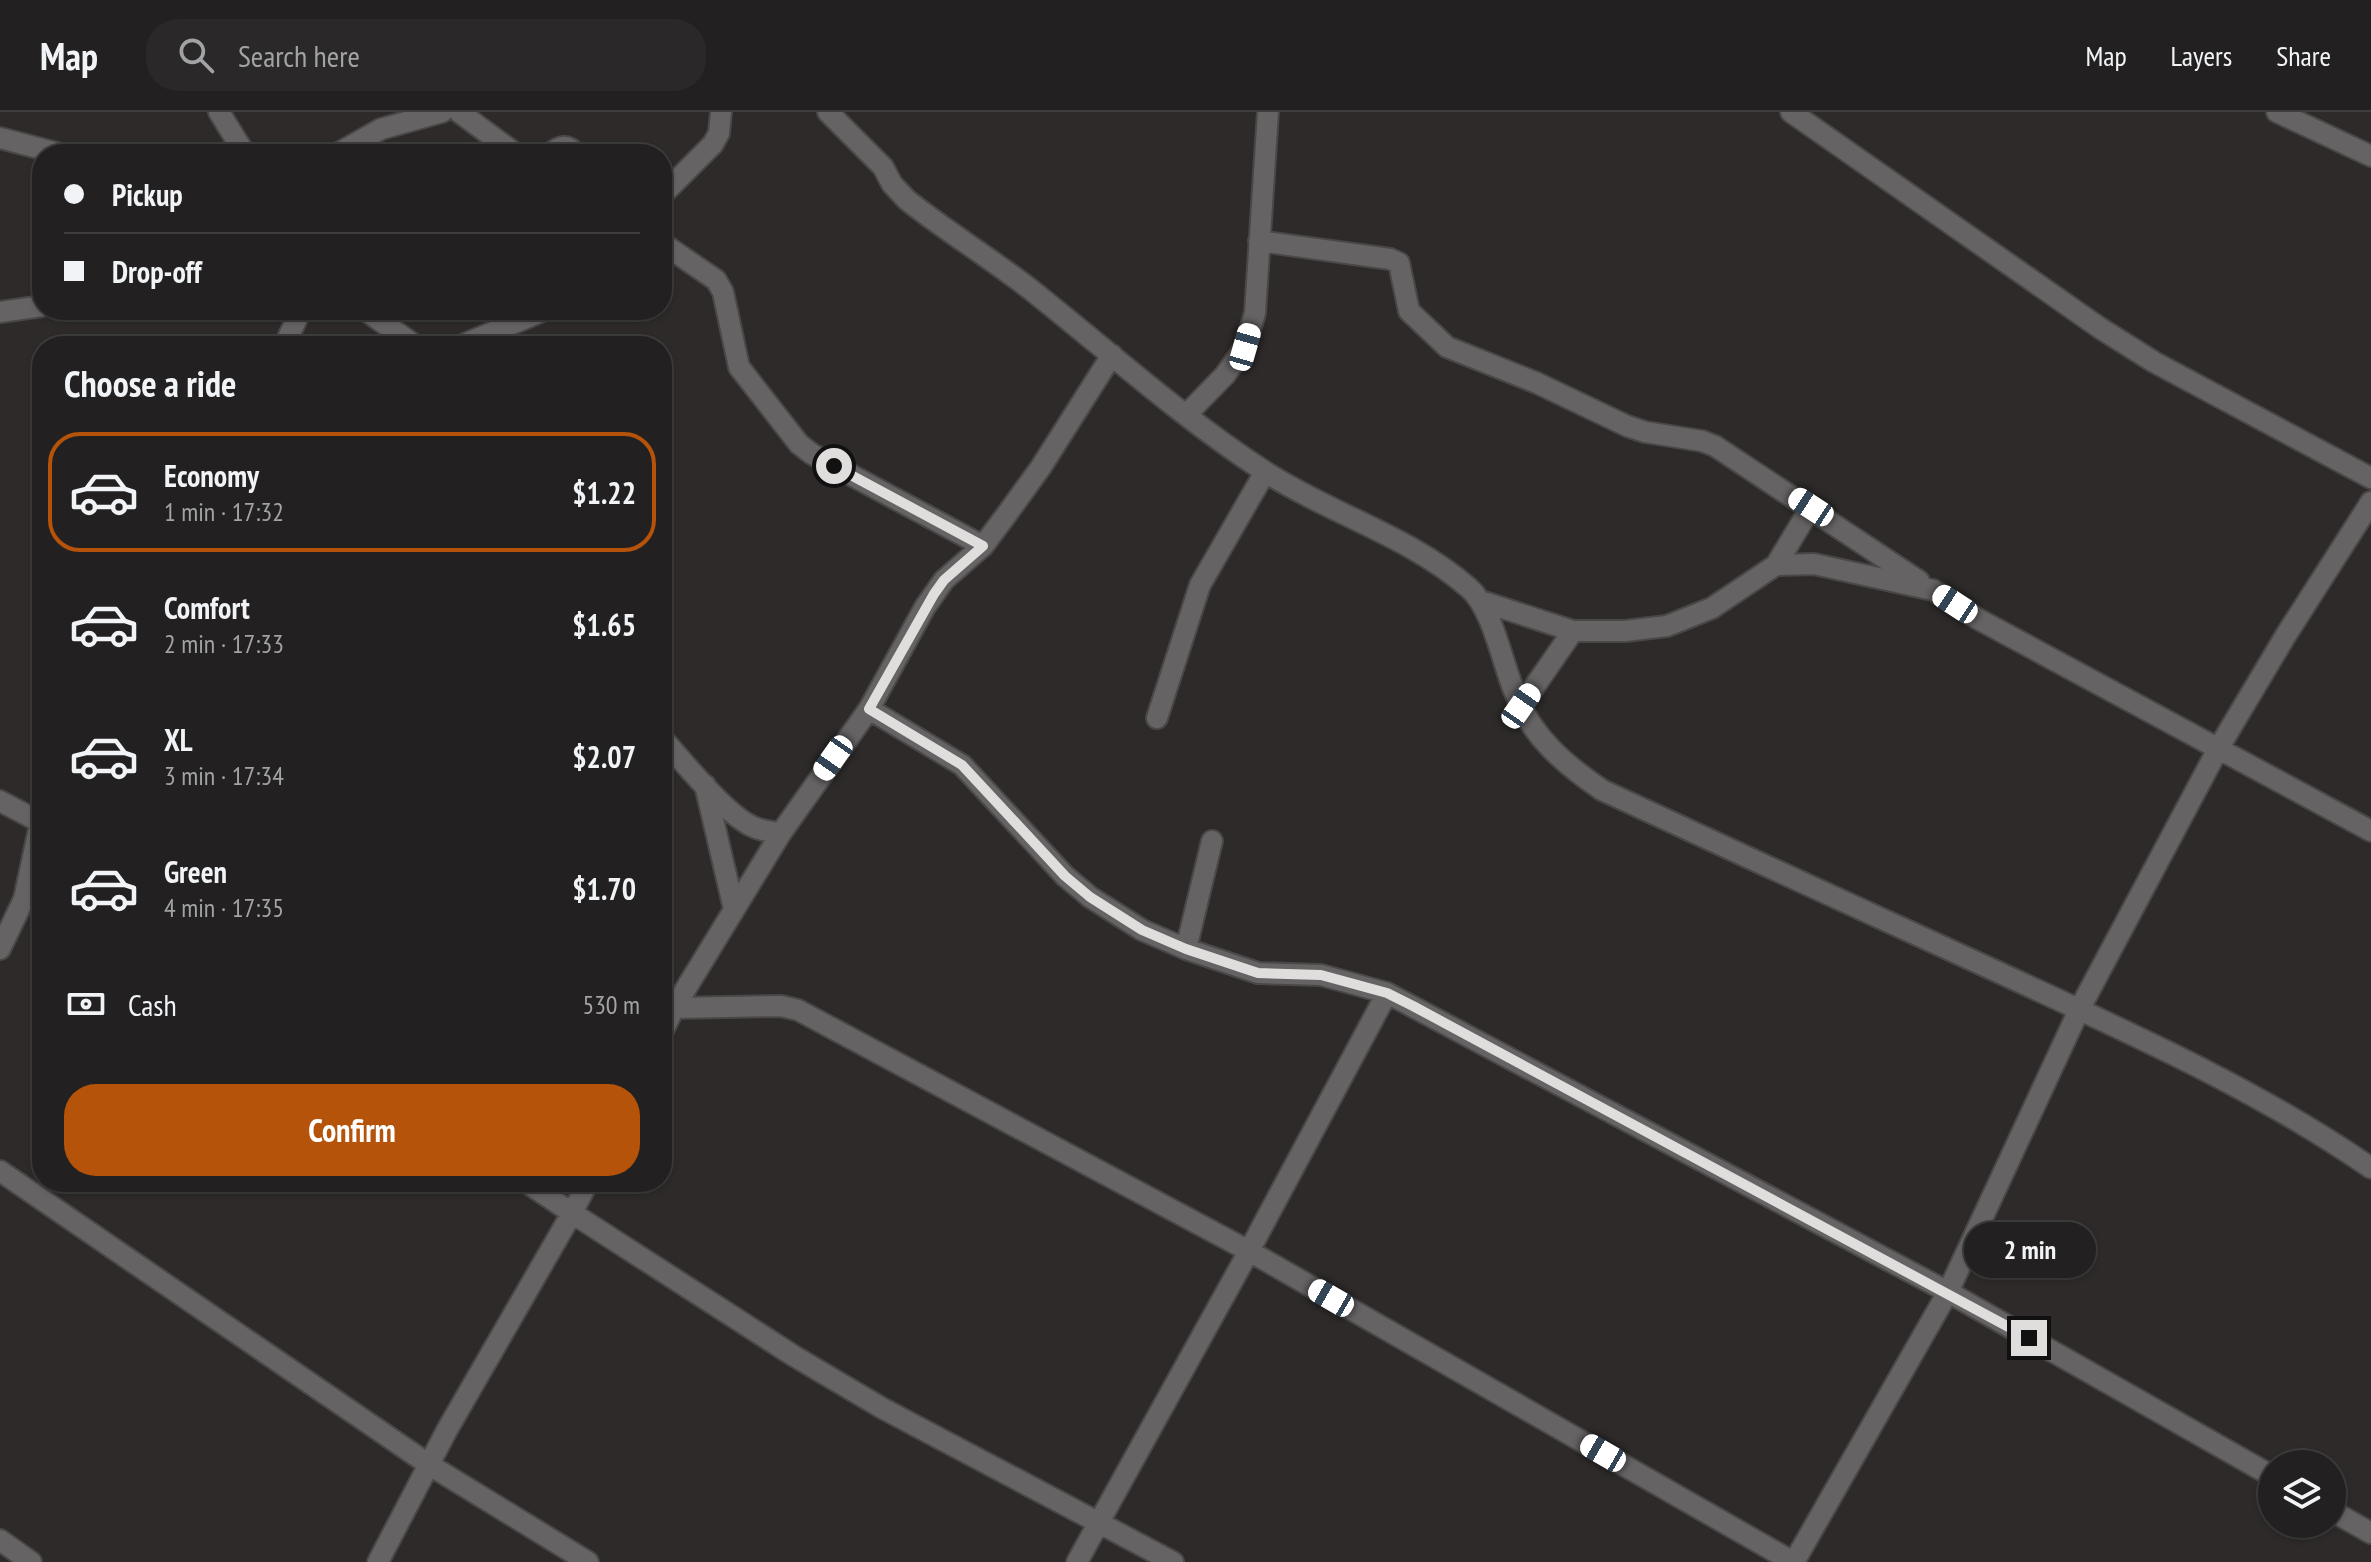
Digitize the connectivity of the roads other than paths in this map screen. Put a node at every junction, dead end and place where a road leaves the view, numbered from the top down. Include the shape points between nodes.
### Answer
1 (219, 112) edge
2 (442, 112) edge
3 (459, 112) edge
4 (721, 112) edge
5 (828, 112) edge
6 (1268, 112) edge
7 (2277, 112) edge
8 (1797, 114) edge
9 (0, 138) edge
10 (239, 144) edge
11 (355, 144) edge
12 (502, 144) edge
13 (32, 146) edge
14 (2371, 156) edge
15 (672, 185) edge
16 (1259, 241) junction
17 (672, 250) edge
18 (32, 307) edge
19 (0, 312) edge
20 (379, 320) edge
21 (521, 320) edge
22 (402, 336) edge
23 (484, 336) edge
24 (1112, 355) junction
25 (1187, 414) junction
26 (1265, 472) junction
27 (2371, 478) edge
28 (2371, 502) edge
29 (1811, 507) junction
30 (983, 546) junction
31 (1776, 565) junction
32 (1933, 590) junction
33 (1481, 601) junction
34 (1573, 631) junction
35 (1521, 706) junction
36 (869, 709) junction
37 (1157, 718) dead end
38 (672, 749) edge
39 (2218, 749) junction
40 (705, 785) junction
41 (0, 801) edge
42 (32, 815) edge
43 (2371, 831) edge
44 (781, 833) junction
45 (1212, 841) dead end
46 (32, 904) edge
47 (734, 909) junction
48 (0, 949) edge
49 (1186, 949) junction
50 (1387, 993) junction
51 (672, 1004) edge
52 (672, 1010) edge
53 (2079, 1010) junction
54 (2371, 1168) edge
55 (0, 1171) edge
56 (541, 1192) edge
57 (583, 1192) edge
58 (572, 1213) junction
59 (1249, 1251) junction
60 (1948, 1292) junction
61 (428, 1464) junction
62 (2258, 1468) edge
63 (2346, 1519) edge
64 (1099, 1521) junction
65 (2371, 1533) edge
66 (0, 1540) edge
67 (31, 1562) edge
68 (378, 1562) edge
69 (588, 1562) edge
70 (1077, 1562) edge
71 (1173, 1562) edge
72 (1794, 1562) edge

1 - 10 street
2 - 11 street via 381,129
3 - 12 street
4 - 15 street via 713,144
5 - 24 street via 883,167 907,200
6 - 16 street
7 - 14 street
8 - 27 street via 2100,328
9 - 13 street
16 - 25 street via 1255,313 1245,347
16 - 29 street via 1399,263 1409,311 1447,347 1627,426 1715,446
17 - 30 street via 716,280 739,367 799,444
18 - 19 street
20 - 22 street
21 - 23 street
24 - 25 street
24 - 30 street
25 - 26 street
26 - 33 street via 1434,563
26 - 37 street via 1200,585
28 - 39 street
29 - 31 street
29 - 32 street
30 - 36 street via 937,589
31 - 32 street via 1814,564
31 - 34 street via 1712,608 1667,626
32 - 39 street
33 - 34 street
33 - 35 street
34 - 35 street
35 - 53 street via 1538,737 1566,766 1602,790
36 - 44 street
36 - 49 street via 962,765 1090,897 1142,930
38 - 40 street
39 - 43 street
39 - 53 street
40 - 44 street via 746,823
40 - 47 street
41 - 42 street
44 - 47 street
45 - 49 street
46 - 48 street
47 - 51 street
49 - 50 street via 1258,973 1321,975
50 - 59 street
50 - 60 street
52 - 59 street via 798,1010
53 - 54 street via 2281,1109
53 - 60 street
55 - 61 street
56 - 58 street
57 - 58 street
58 - 61 street
58 - 64 street via 882,1408
59 - 64 street
59 - 72 street
60 - 62 street
60 - 72 street
61 - 68 street
61 - 69 street
63 - 65 street
64 - 70 street
64 - 71 street
66 - 67 street

